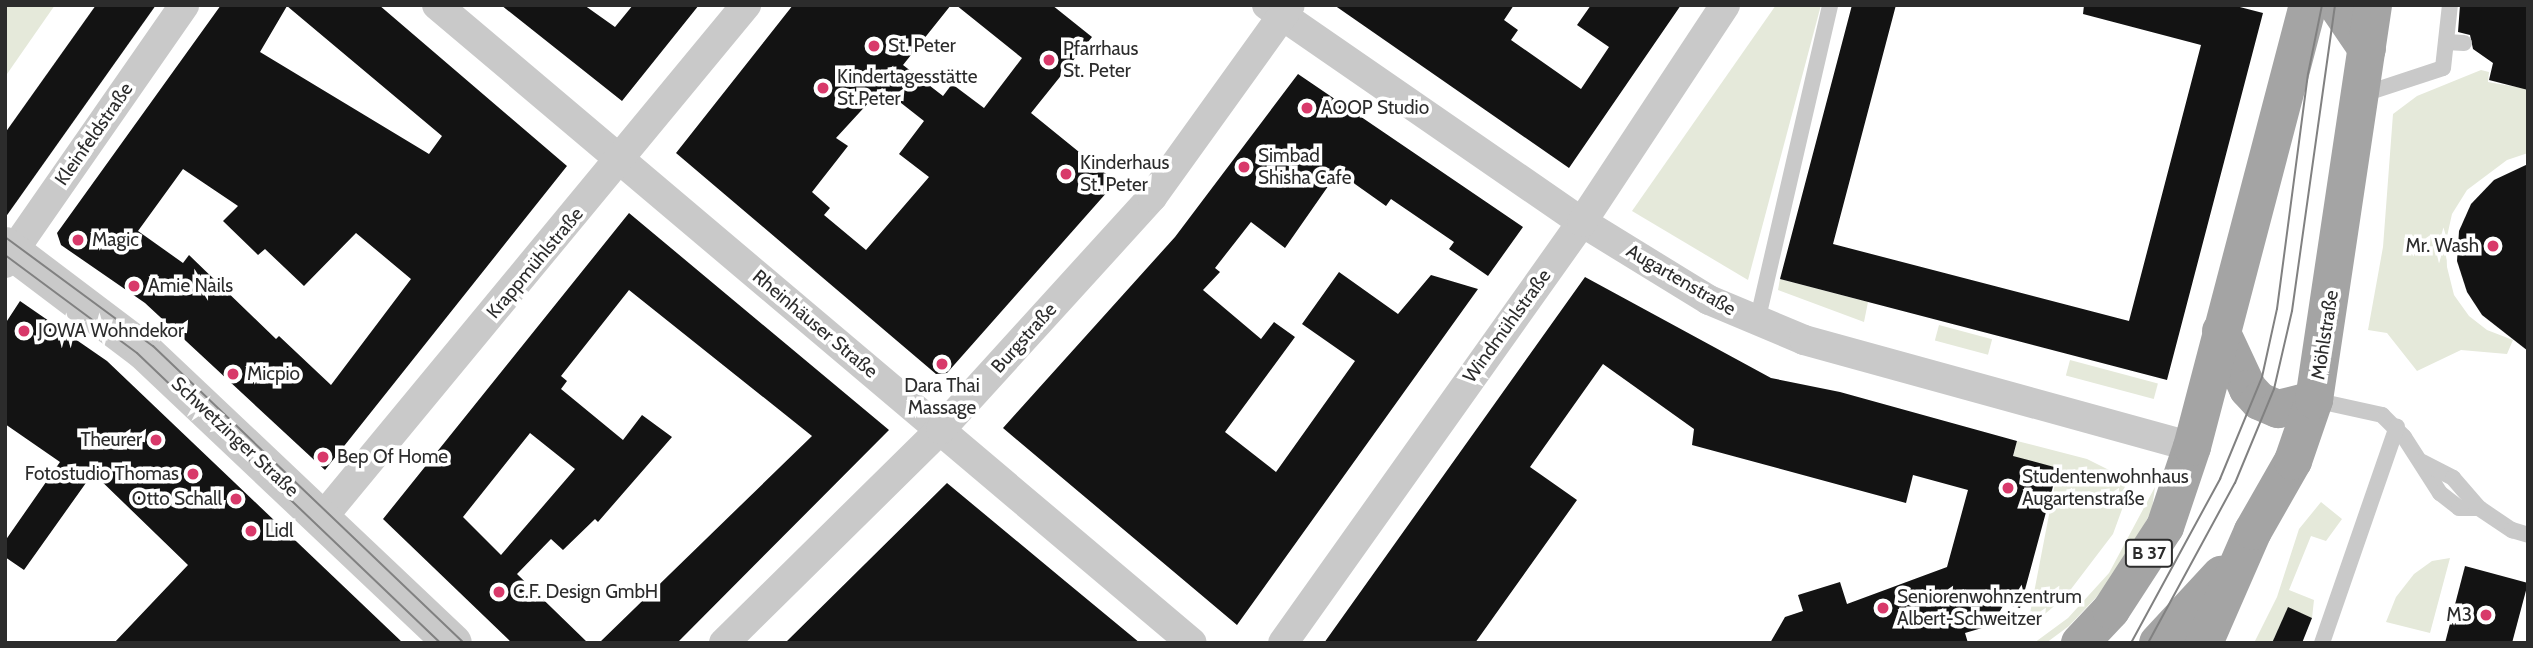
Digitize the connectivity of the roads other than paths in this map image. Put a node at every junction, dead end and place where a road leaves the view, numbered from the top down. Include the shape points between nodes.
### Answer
1 (184, 5) edge
2 (437, 5) edge
3 (746, 5) edge
4 (1726, 5) edge
5 (1830, 5) edge
6 (2308, 5) edge
7 (2337, 5) edge
8 (2373, 5) edge
9 (2450, 5) edge
10 (1280, 9) edge
11 (2446, 42) junction
12 (2463, 43) dead end
13 (2367, 49) junction
14 (2361, 95) junction
15 (621, 159) junction
16 (1582, 222) junction
17 (8, 254) edge
18 (1757, 322) junction
19 (2221, 331) junction
20 (2314, 400) junction
21 (2397, 427) junction
22 (941, 429) junction
23 (2192, 447) junction
24 (322, 519) junction
25 (2253, 531) junction
26 (2528, 535) edge
27 (453, 643) edge
28 (724, 643) edge
29 (1192, 643) edge
30 (1283, 643) edge
31 (2080, 643) edge
32 (2158, 643) edge
33 (2204, 643) edge
34 (2322, 643) edge

1 - 17 street, Kleinfeldstraße
2 - 15 street, Rheinhäuser Straße
3 - 15 street, Krappmühlstraße
4 - 16 street, Windmühlstraße
5 - 18 lane
6 - 19 main road, B 37
7 - 13 main road
8 - 13 main road, Möhlstraße
9 - 11 lane
10 - 16 street, Augartenstraße
10 - 22 street, Burgstraße via 1152,197
11 - 12 lane
11 - 14 lane via 2443,68
13 - 14 main road, Möhlstraße
14 - 20 main road, Möhlstraße
15 - 22 street, Rheinhäuser Straße
15 - 24 street, Krappmühlstraße
16 - 18 street, Augartenstraße via 1709,300
16 - 30 street, Windmühlstraße
17 - 24 street, Schwetzinger Straße via 144,351
18 - 23 street, Augartenstraße via 1804,340
19 - 20 main road via 2248,389 2259,401 2278,409
19 - 23 main road, B 37
20 - 21 lane via 2366,409
20 - 25 main road, Möhlstraße via 2288,470
21 - 26 lane via 2422,462 2454,478 2479,508
21 - 34 lane
22 - 28 street, Burgstraße
22 - 29 street, Rheinhäuser Straße
23 - 31 main road, B 37 via 2159,536 2111,610
24 - 27 street, Schwetzinger Straße
25 - 32 main road via 2219,577
25 - 33 main road, Möhlstraße

